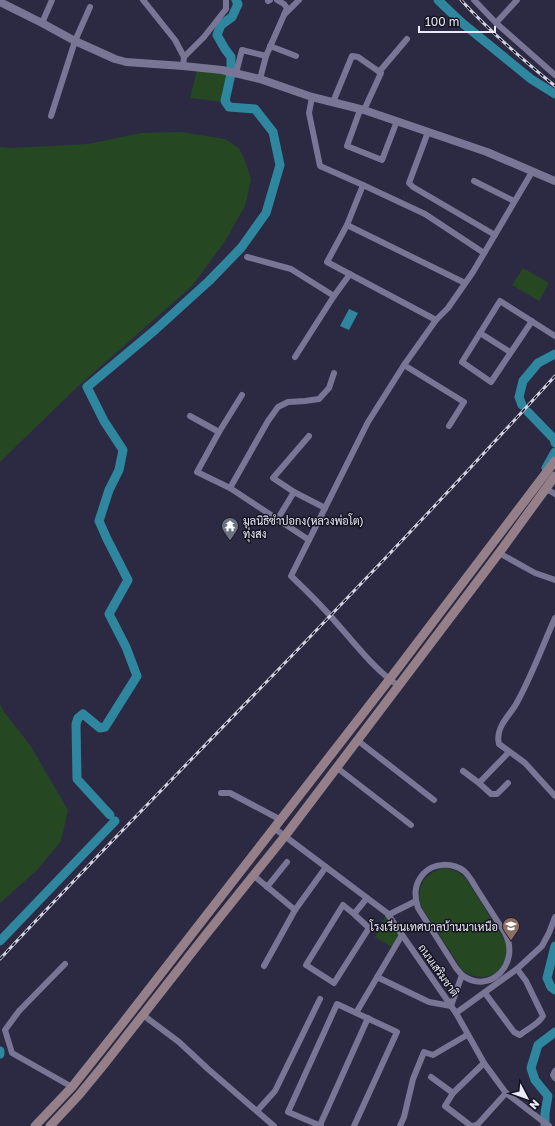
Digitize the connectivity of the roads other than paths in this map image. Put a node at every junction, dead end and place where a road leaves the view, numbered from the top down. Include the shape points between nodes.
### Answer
1 (52, 0) edge
2 (143, 0) edge
3 (226, 0) edge
4 (277, 0) edge
5 (299, 0) edge
6 (517, 0) edge
7 (476, 1) edge
8 (0, 2) edge
9 (90, 7) dead end
10 (284, 15) junction
11 (42, 23) junction
12 (496, 23) junction
13 (407, 38) dead end
14 (75, 41) junction
15 (270, 46) junction
16 (266, 56) junction
17 (296, 56) dead end
18 (184, 57) junction
19 (183, 66) junction
20 (379, 72) junction
21 (235, 73) junction
22 (555, 75) edge
23 (260, 78) junction
24 (312, 97) junction
25 (333, 102) junction
26 (362, 110) junction
27 (51, 116) dead end
28 (397, 122) junction
29 (428, 132) junction
30 (532, 172) junction
31 (474, 181) dead end
32 (555, 182) edge
33 (363, 185) junction
34 (514, 201) junction
35 (347, 225) junction
36 (495, 235) junction
37 (484, 253) junction
38 (247, 257) dead end
39 (350, 274) junction
40 (465, 284) junction
41 (334, 296) junction
42 (436, 320) junction
43 (532, 321) junction
44 (480, 334) junction
45 (555, 336) edge
46 (510, 352) junction
47 (295, 357) dead end
48 (404, 365) junction
49 (334, 373) dead end
50 (242, 395) dead end
51 (190, 416) dead end
52 (449, 426) dead end
53 (219, 432) junction
54 (309, 436) dead end
55 (555, 461) edge
56 (555, 476) edge
57 (544, 485) junction
58 (230, 488) junction
59 (294, 492) junction
60 (555, 494) edge
61 (325, 508) junction
62 (277, 520) junction
63 (309, 540) junction
64 (499, 553) junction
65 (555, 580) edge
66 (555, 618) edge
67 (389, 680) junction
68 (399, 686) junction
69 (357, 740) junction
70 (509, 752) junction
71 (336, 767) junction
72 (464, 771) dead end
73 (479, 783) junction
74 (508, 783) dead end
75 (221, 793) dead end
76 (555, 796) edge
77 (434, 800) dead end
78 (280, 820) junction
79 (411, 825) dead end
80 (274, 828) junction
81 (285, 836) junction
82 (287, 862) dead end
83 (326, 867) junction
84 (253, 875) junction
85 (267, 887) junction
86 (367, 898) junction
87 (416, 902) junction
88 (295, 910) junction
89 (354, 914) junction
90 (388, 915) junction
91 (555, 917) edge
92 (402, 935) junction
93 (65, 964) dead end
94 (264, 966) dead end
95 (517, 969) junction
96 (462, 975) junction
97 (377, 977) junction
98 (485, 993) junction
99 (320, 999) dead end
100 (451, 1006) junction
101 (356, 1013) junction
102 (456, 1013) junction
103 (143, 1015) junction
104 (368, 1018) junction
105 (467, 1034) junction
106 (484, 1063) junction
107 (555, 1071) edge
108 (431, 1078) dead end
109 (555, 1078) edge
110 (72, 1087) junction
111 (453, 1093) junction
112 (506, 1093) junction
113 (257, 1112) junction
114 (541, 1123) edge
115 (35, 1126) edge
116 (50, 1126) edge
117 (274, 1126) edge
118 (321, 1126) edge
119 (354, 1126) edge
120 (400, 1126) edge
121 (472, 1126) edge
122 (549, 1126) edge

1 - 11 street
2 - 18 street via 176,40
3 - 18 street via 226,9
4 - 10 street via 287,8
5 - 10 street
6 - 12 street
7 - 12 street
8 - 11 street
9 - 14 street
10 - 15 street
11 - 14 street
12 - 22 street
13 - 20 street
14 - 19 street via 126,62
14 - 27 street
15 - 16 street
15 - 17 street
16 - 21 street via 242,50
16 - 23 street
18 - 19 street
19 - 21 street
20 - 25 street via 358,57 352,56
20 - 26 street via 381,73
21 - 23 street
23 - 24 street
24 - 25 street
24 - 33 street via 309,113 320,166
25 - 26 street
26 - 28 street
26 - 28 street via 347,146 382,160
28 - 29 street
29 - 30 street via 487,152
29 - 36 street via 409,183
30 - 32 street
30 - 34 street
31 - 34 street
33 - 35 street
33 - 37 street via 424,214
34 - 36 street
35 - 39 street via 327,262
35 - 40 street
36 - 37 street
37 - 40 street
38 - 41 street via 291,269
39 - 41 street
39 - 42 street
40 - 42 street
41 - 47 street
42 - 48 street
43 - 44 street via 500,301
43 - 45 street
43 - 46 street
44 - 46 street
44 - 46 street via 462,362 491,382
48 - 52 street via 464,402
48 - 61 street via 368,422
49 - 58 street via 329,388 319,399 288,402 278,407
50 - 53 street
51 - 53 street
53 - 58 street via 197,472
54 - 59 street via 273,478
55 - 57 main road
56 - 57 main road
57 - 60 street
57 - 64 main road
57 - 67 main road via 513,515
58 - 62 street
59 - 61 street
59 - 62 street
61 - 63 street
62 - 63 street
63 - 67 street via 290,576 317,600
64 - 65 street via 535,573
64 - 68 main road
66 - 70 street via 523,690 500,728 497,738 499,744
67 - 68 street
67 - 78 main road
68 - 69 main road
69 - 71 main road
69 - 77 street
70 - 73 street
70 - 76 street via 534,772
71 - 79 street
71 - 81 main road
72 - 73 street
73 - 74 street via 491,794 497,794
75 - 78 street via 230,793
78 - 80 main road
80 - 81 street, ถนนเสริมชาติ
80 - 110 main road
81 - 83 street, ถนนเสริมชาติ
81 - 84 main road
82 - 85 street
83 - 86 street, ถนนเสริมชาติ
83 - 88 street
84 - 85 street
84 - 103 main road
85 - 88 street
86 - 89 street
86 - 90 street, ถนนเสริมชาติ
87 - 90 street
87 - 96 street
87 - 96 street via 419,879 426,872 439,866 454,866 463,870 469,877 505,933 510,952 508,962 499,974 481,981 471,980
88 - 94 street
89 - 89 street via 370,928 334,983 306,965 343,906
90 - 92 street, ถนนเสริมชาติ
91 - 95 street via 542,946
92 - 97 street
92 - 100 street, ถนนเสริมชาติ
93 - 110 street via 5,1030 12,1053
95 - 98 street
95 - 98 street via 526,981 543,1016 532,1026 520,1034 514,1032
96 - 100 street
97 - 100 street via 429,1002
97 - 101 street
98 - 102 street
99 - 113 street via 275,1091
100 - 102 street, ถนนเสริมชาติ
101 - 104 street
101 - 118 street via 337,1004 288,1112
102 - 105 street, ถนนเสริมชาติ
103 - 113 street via 179,1042
103 - 116 main road via 79,1095
104 - 118 street
104 - 119 street via 397,1032
105 - 106 street, ถนนเสริมชาติ
105 - 120 street via 433,1055 424,1052 412,1079
106 - 111 street
106 - 112 street, ถนนเสริมชาติ
107 - 109 street
108 - 111 street
110 - 115 main road
111 - 121 street via 445,1106
112 - 114 street, ถนนเสริมชาติ
112 - 121 street via 478,1124
113 - 117 street
114 - 122 street, ถนนเสริมชาติ

